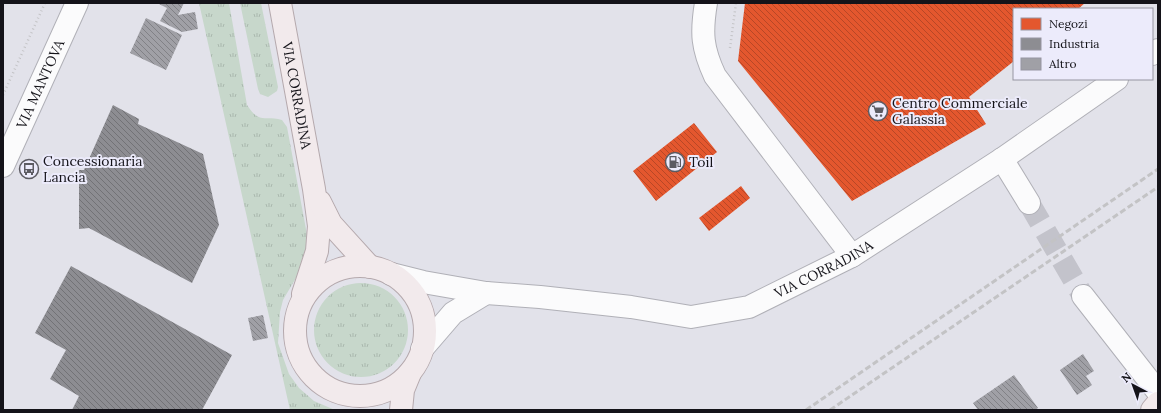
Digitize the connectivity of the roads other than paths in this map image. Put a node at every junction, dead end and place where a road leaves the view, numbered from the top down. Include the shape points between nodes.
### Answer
1 (78, 3) edge
2 (280, 3) edge
3 (706, 3) edge
4 (1116, 80) edge
5 (1002, 159) junction
6 (3, 166) edge
7 (314, 188) junction
8 (1028, 203) tunnel mouth
9 (852, 256) junction
10 (370, 266) junction
11 (391, 274) junction
12 (486, 293) junction
13 (1083, 296) tunnel mouth
14 (298, 310) junction
15 (422, 349) junction
16 (410, 373) junction
17 (1158, 392) edge
18 (347, 394) junction
19 (1158, 403) edge
20 (366, 410) edge
21 (401, 410) edge
22 (1152, 410) edge

1 - 6 street, VIA MANTOVA
2 - 7 main road, VIA CORRADINA
3 - 9 street via 703,38 706,56 715,76
4 - 5 street, VIA CORRADINA
5 - 8 street
5 - 9 street, VIA CORRADINA
7 - 10 main road, VIA CORRADINA via 331,224
7 - 14 main road, VIA CORRADINA via 319,226 317,251
9 - 12 street, VIA CORRADINA via 749,307 692,317 616,306
10 - 11 main road
10 - 14 main road via 334,270 314,284 306,293
11 - 12 street, VIA CORRADINA
11 - 15 main road via 408,287 420,306 425,327
12 - 15 street via 453,313
13 - 17 street
14 - 18 main road via 294,332 298,353 310,372 326,387
15 - 16 main road
16 - 18 main road via 397,384 381,392
16 - 21 main road via 403,390
18 - 20 main road
19 - 22 main road

